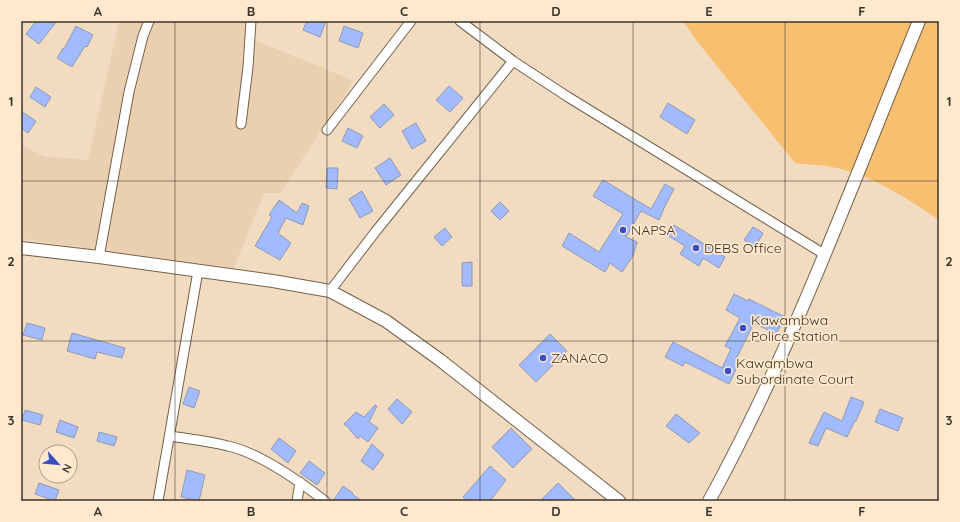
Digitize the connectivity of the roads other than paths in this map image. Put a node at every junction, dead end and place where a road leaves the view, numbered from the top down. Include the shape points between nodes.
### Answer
1 (149, 21) edge
2 (251, 21) edge
3 (411, 21) edge
4 (460, 21) edge
5 (919, 21) edge
6 (513, 61) junction
7 (241, 124) dead end
8 (327, 130) dead end
9 (21, 248) edge
10 (824, 254) junction
11 (100, 256) junction
12 (198, 271) junction
13 (330, 291) junction
14 (170, 436) junction
15 (300, 482) junction
16 (158, 501) edge
17 (297, 501) edge
18 (325, 501) edge
19 (619, 501) edge
20 (709, 501) edge

1 - 11 street via 129,92
2 - 7 street
3 - 8 street
4 - 6 street
5 - 10 main road
6 - 10 street
6 - 13 street
9 - 11 main road
10 - 20 main road via 765,390
11 - 12 main road
12 - 13 main road
12 - 14 street
13 - 19 main road via 386,322 440,360
14 - 15 street via 229,446 253,455
14 - 16 street
15 - 17 street
15 - 18 street

